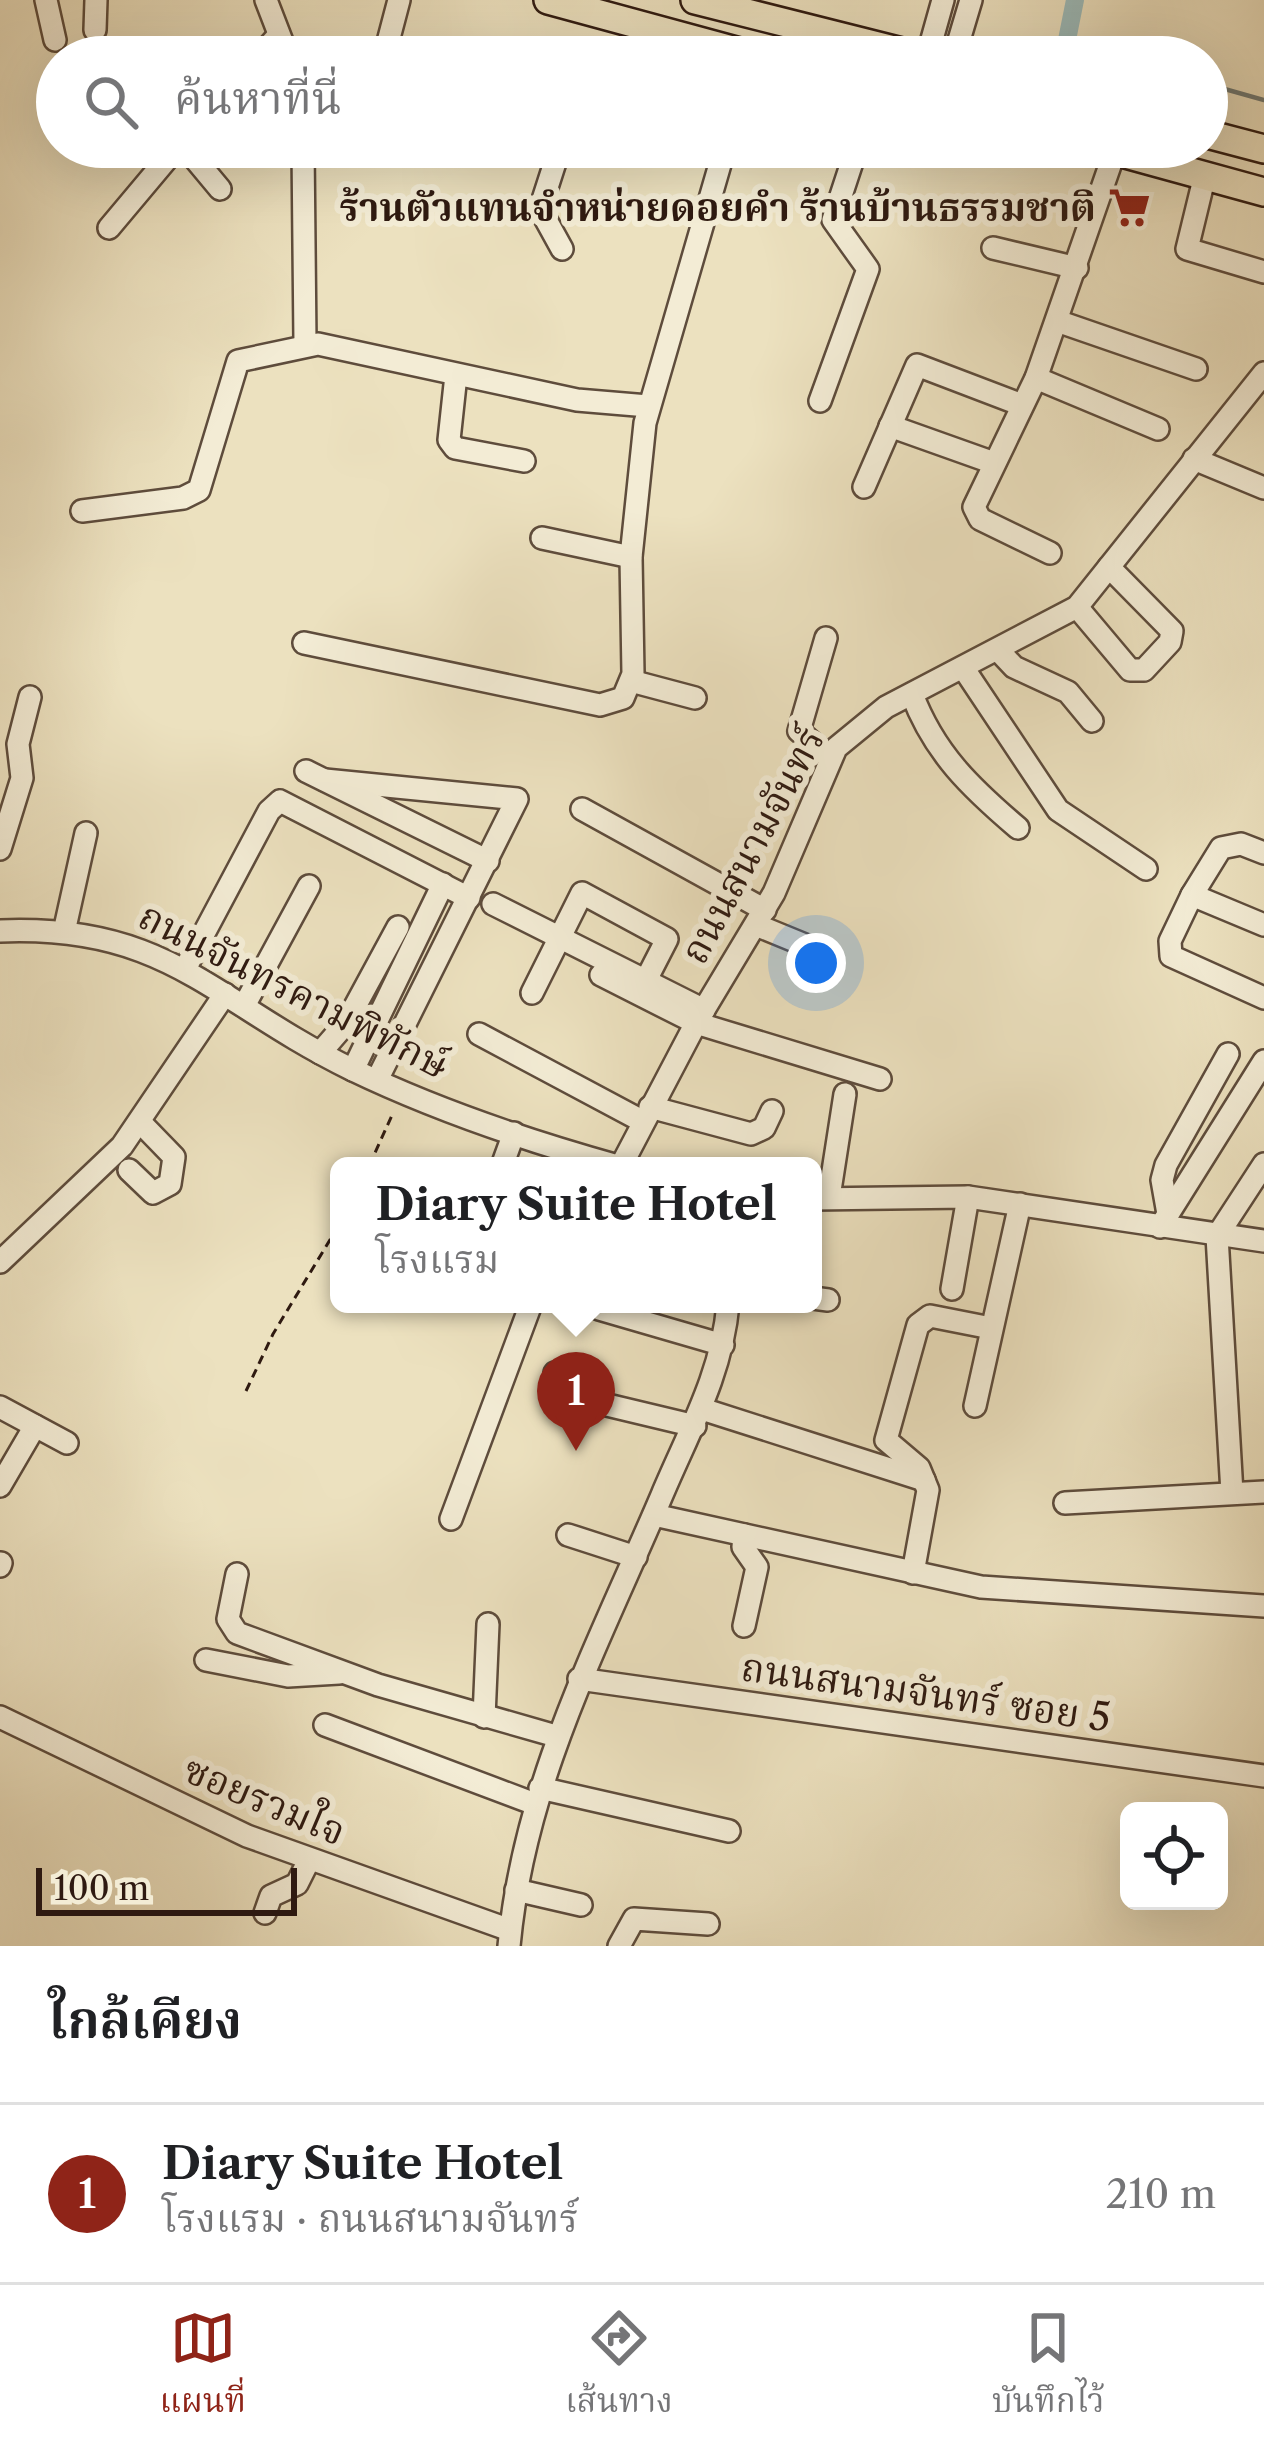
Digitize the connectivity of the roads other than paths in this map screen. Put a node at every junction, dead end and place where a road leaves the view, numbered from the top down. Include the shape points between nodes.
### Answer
1 (46, 0) edge
2 (96, 0) edge
3 (266, 0) edge
4 (399, 0) edge
5 (548, 0) edge
6 (695, 0) edge
7 (943, 0) edge
8 (971, 0) edge
9 (95, 30) dead end
10 (54, 36) edge
11 (279, 36) edge
12 (390, 36) edge
13 (637, 36) edge
14 (840, 36) edge
15 (931, 36) edge
16 (960, 36) edge
17 (1228, 140) edge
18 (1264, 149) edge
19 (163, 168) edge
20 (200, 168) edge
21 (303, 168) edge
22 (553, 168) edge
23 (719, 168) edge
24 (849, 168) edge
25 (1103, 168) edge
26 (1176, 168) edge
27 (1205, 176) junction
28 (220, 189) dead end
29 (1264, 191) edge
30 (110, 228) dead end
31 (993, 248) dead end
32 (562, 249) dead end
33 (1077, 268) junction
34 (1264, 272) edge
35 (1057, 321) junction
36 (305, 343) junction
37 (1196, 369) dead end
38 (1264, 373) edge
39 (455, 375) junction
40 (1036, 378) junction
41 (820, 401) dead end
42 (1022, 405) junction
43 (648, 406) junction
44 (890, 426) junction
45 (1158, 429) dead end
46 (1194, 459) junction
47 (524, 461) dead end
48 (994, 464) junction
49 (864, 487) dead end
50 (1264, 488) edge
51 (82, 511) dead end
52 (542, 538) dead end
53 (1050, 553) dead end
54 (631, 556) junction
55 (1109, 567) junction
56 (1077, 608) junction
57 (826, 638) dead end
58 (304, 643) dead end
59 (998, 650) junction
60 (964, 669) junction
61 (632, 681) junction
62 (912, 694) junction
63 (30, 697) dead end
64 (695, 698) dead end
65 (1092, 721) dead end
66 (830, 758) junction
67 (582, 809) dead end
68 (1018, 828) dead end
69 (86, 833) dead end
70 (0, 849) edge
71 (1264, 853) edge
72 (488, 861) junction
73 (1146, 869) dead end
74 (443, 884) junction
75 (309, 886) dead end
76 (1192, 896) junction
77 (469, 898) junction
78 (493, 904) dead end
79 (761, 917) junction
80 (1264, 925) edge
81 (398, 927) dead end
82 (0, 931) edge
83 (64, 932) junction
84 (560, 938) junction
85 (817, 950) dead end
86 (185, 968) junction
87 (601, 975) dead end
88 (646, 980) junction
89 (532, 993) dead end
90 (1264, 998) edge
91 (234, 1000) junction
92 (700, 1016) junction
93 (479, 1034) dead end
94 (320, 1053) junction
95 (1228, 1054) dead end
96 (1264, 1061) edge
97 (352, 1070) junction
98 (880, 1079) dead end
99 (376, 1080) junction
100 (845, 1094) dead end
101 (772, 1111) dead end
102 (646, 1114) junction
103 (141, 1123) junction
104 (514, 1133) junction
105 (505, 1157) edge
106 (569, 1157) edge
107 (624, 1157) edge
108 (1264, 1164) edge
109 (129, 1170) dead end
110 (822, 1194) edge
111 (968, 1197) junction
112 (822, 1198) edge
113 (1020, 1204) junction
114 (1164, 1221) junction
115 (1217, 1236) junction
116 (1264, 1241) edge
117 (0, 1262) edge
118 (952, 1289) dead end
119 (528, 1313) edge
120 (612, 1313) edge
121 (727, 1313) edge
122 (991, 1328) junction
123 (722, 1346) junction
124 (554, 1373) dead end
125 (975, 1406) dead end
126 (0, 1407) edge
127 (698, 1418) junction
128 (35, 1426) junction
129 (68, 1443) dead end
130 (926, 1480) junction
131 (0, 1486) edge
132 (1264, 1492) edge
133 (1232, 1493) junction
134 (1065, 1503) dead end
135 (654, 1515) junction
136 (452, 1519) dead end
137 (568, 1535) dead end
138 (744, 1535) junction
139 (635, 1557) junction
140 (913, 1573) junction
141 (237, 1574) dead end
142 (1264, 1606) edge
143 (488, 1624) dead end
144 (744, 1626) dead end
145 (206, 1660) dead end
146 (346, 1673) junction
147 (579, 1679) junction
148 (0, 1717) edge
149 (484, 1717) junction
150 (326, 1725) dead end
151 (556, 1736) junction
152 (1264, 1776) edge
153 (537, 1796) junction
154 (729, 1832) dead end
155 (309, 1860) junction
156 (516, 1891) junction
157 (581, 1905) dead end
158 (265, 1913) dead end
159 (708, 1924) dead end
160 (510, 1938) edge
161 (619, 1946) edge

1 - 10 street
2 - 9 street
3 - 11 street
4 - 12 street
5 - 13 main road
6 - 14 main road
7 - 15 street
8 - 16 street
17 - 18 main road
19 - 30 street
20 - 28 street
21 - 36 street
22 - 32 street via 540,209
23 - 43 street
24 - 41 street via 833,220 868,269
25 - 33 street
26 - 27 main road
27 - 29 main road
27 - 34 street via 1187,249
31 - 33 street
33 - 35 street
35 - 37 street
35 - 40 street
36 - 39 street
36 - 51 street via 238,362 199,490
38 - 46 street, ถนนสนามจันทร์
39 - 43 street
39 - 47 street via 448,440
40 - 42 street
40 - 45 street
42 - 44 street via 922,364 910,373
42 - 48 street
43 - 54 street
44 - 48 street
44 - 49 street
46 - 50 street
46 - 55 street, ถนนสนามจันทร์
48 - 53 street via 974,511
52 - 54 street
54 - 61 street
55 - 56 street, ถนนสนามจันทร์
55 - 56 street via 1172,631 1169,642 1144,670 1130,670
56 - 59 street, ถนนสนามจันทร์
57 - 66 street via 800,731
58 - 61 street via 600,705 623,698
59 - 60 street, ถนนสนามจันทร์
59 - 65 street via 1014,667 1068,692
60 - 62 street, ถนนสนามจันทร์
60 - 73 street via 1058,810
61 - 64 street
62 - 66 street, ถนนสนามจันทร์ via 860,724
62 - 68 street via 954,771
63 - 70 street via 18,744 22,778
66 - 79 street, ถนนสนามจันทร์
67 - 79 street
69 - 83 street
71 - 76 street via 1241,844 1221,848
72 - 72 street via 315,775 517,799
72 - 77 street
74 - 77 street
74 - 86 street via 280,801
74 - 97 street
75 - 91 street
76 - 80 street
76 - 90 street via 1171,956
77 - 99 street
78 - 84 street
79 - 85 street
79 - 92 street, ถนนสนามจันทร์
81 - 94 street via 346,1023
82 - 83 street, ถนนจันทรคามพิทักษ์
83 - 86 street, ถนนจันทรคามพิทักษ์ via 137,946
84 - 88 street
84 - 88 street via 582,893 667,939
84 - 89 street
86 - 91 street, ถนนจันทรคามพิทักษ์
87 - 92 street
88 - 92 street
91 - 94 street, ถนนจันทรคามพิทักษ์
91 - 103 street
92 - 98 street
92 - 102 street, ถนนสนามจันทร์
93 - 102 street
94 - 97 street, ถนนจันทรคามพิทักษ์
95 - 114 street via 1166,1165
96 - 114 street
97 - 99 street, ถนนจันทรคามพิทักษ์
99 - 104 street, ถนนจันทรคามพิทักษ์
100 - 110 street
101 - 102 street via 759,1134
102 - 107 street, ถนนสนามจันทร์
103 - 109 street via 174,1157 175,1170 162,1192 152,1193
103 - 117 street
104 - 105 street
104 - 106 street, ถนนจันทรคามพิทักษ์
108 - 115 street
111 - 112 street
111 - 113 street
111 - 118 street
113 - 114 street
113 - 122 street
114 - 115 street
115 - 116 street
115 - 133 street
119 - 136 street
120 - 123 street
121 - 123 street
122 - 125 street
122 - 130 street via 930,1316 918,1325 886,1440
123 - 127 street
124 - 127 street via 557,1393
126 - 128 street
127 - 130 street
127 - 135 street
128 - 129 street
128 - 131 street
130 - 140 street
132 - 133 street
133 - 134 street
135 - 138 street
135 - 139 street
137 - 139 street
138 - 140 street
138 - 144 street via 757,1567
139 - 147 street
140 - 142 street via 1038,1594
141 - 146 street via 229,1626
143 - 149 street
145 - 146 street via 288,1676
146 - 149 street
147 - 151 street
147 - 152 street, ถนนสนามจันทร์ ซอย 5
148 - 155 street, ซอยรวมใจ
149 - 151 street
150 - 153 street
151 - 153 street
153 - 154 street
153 - 156 street
155 - 158 street via 297,1884 271,1896
155 - 160 street, ซอยรวมใจ
156 - 157 street
156 - 160 street
159 - 161 street via 634,1919

